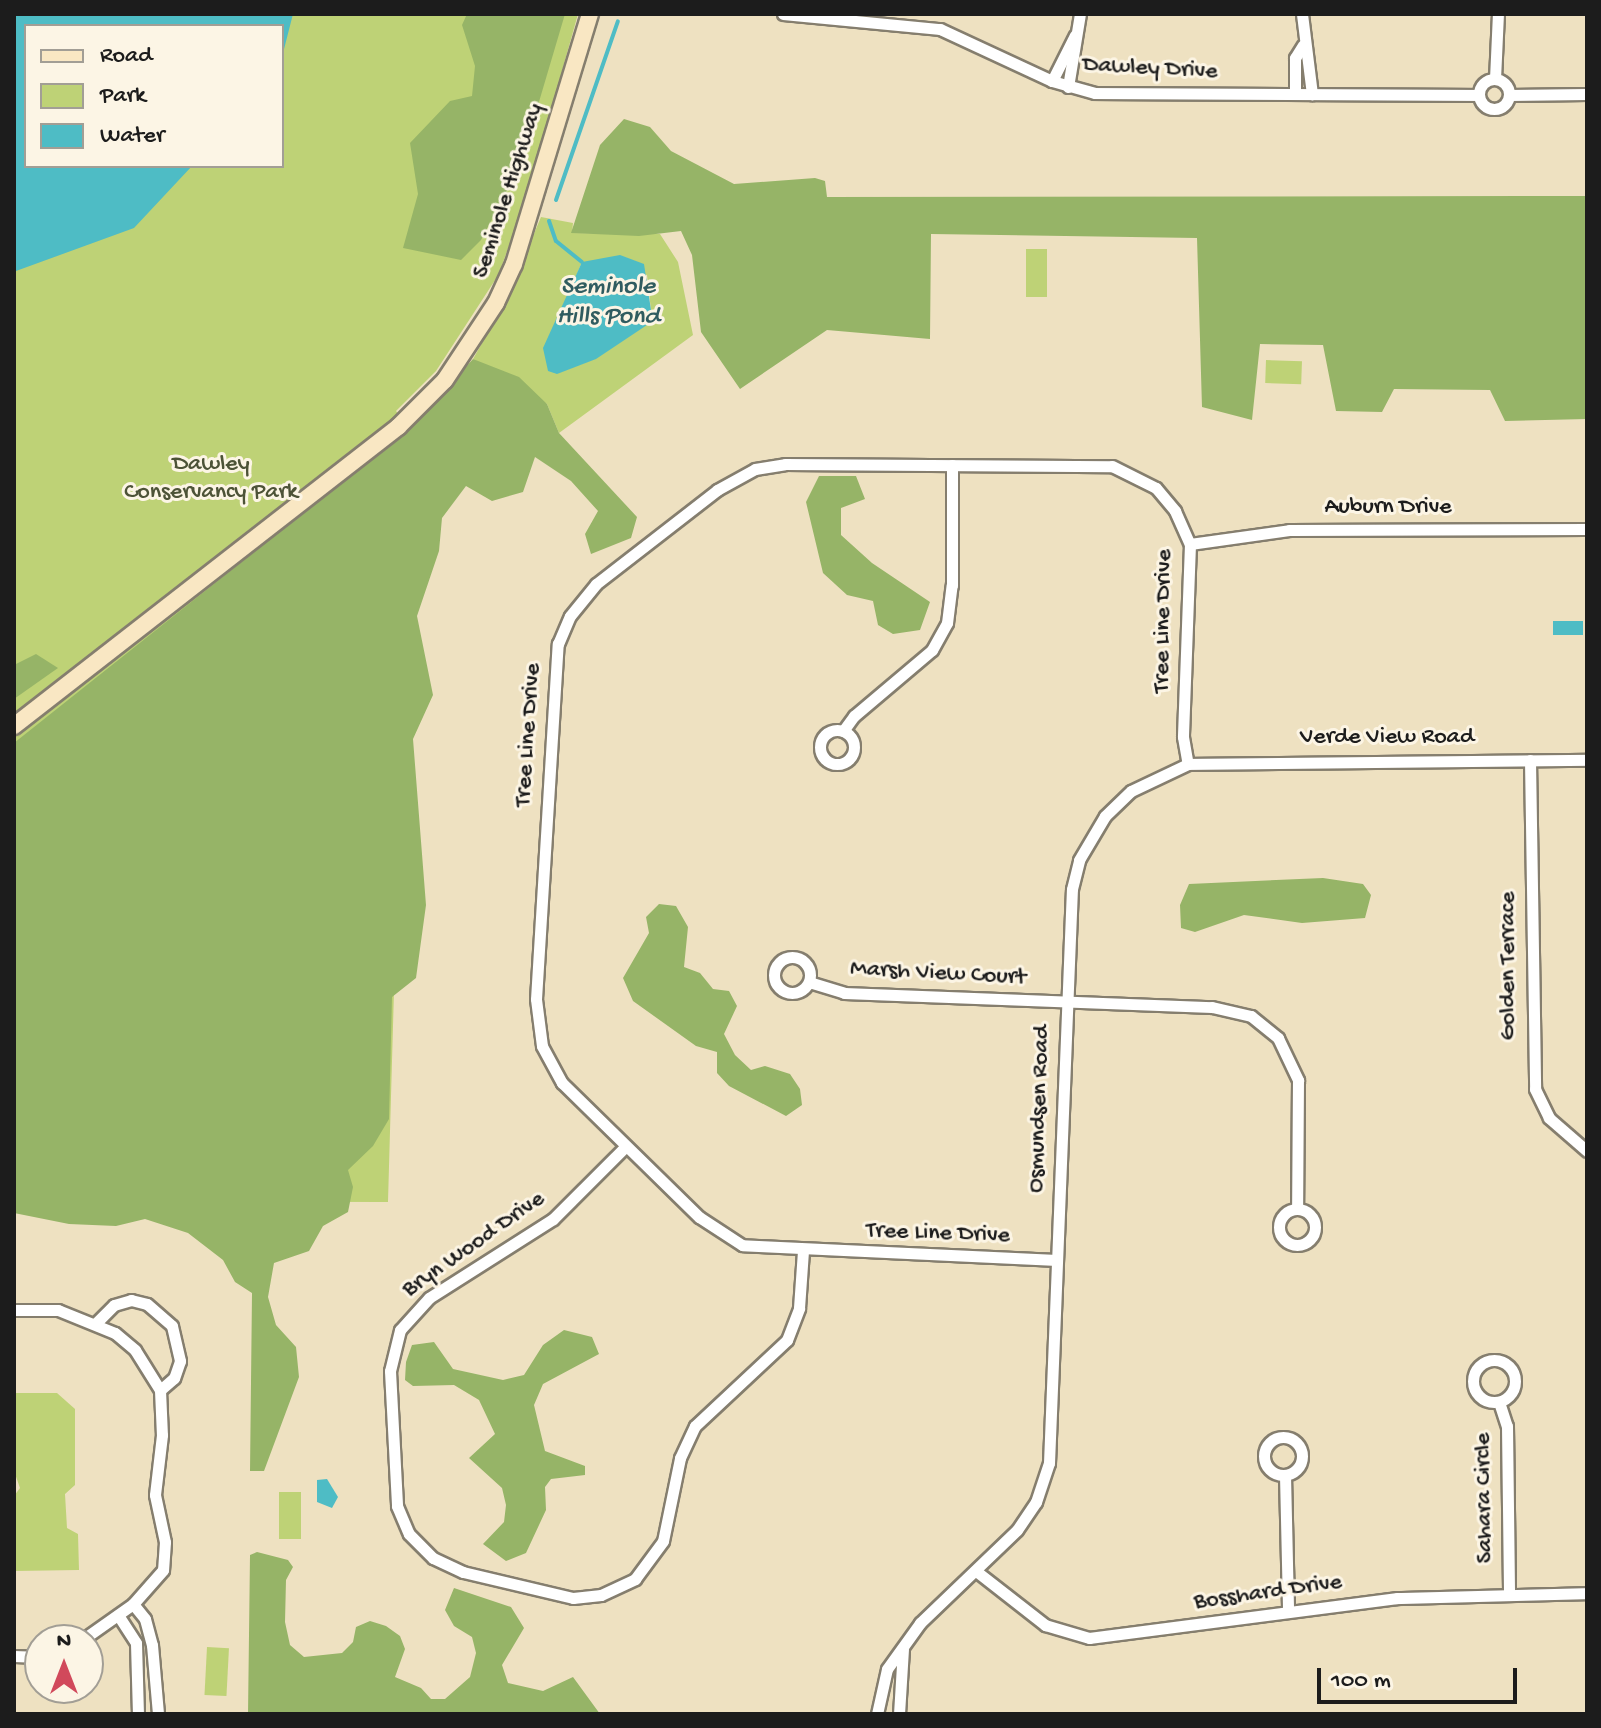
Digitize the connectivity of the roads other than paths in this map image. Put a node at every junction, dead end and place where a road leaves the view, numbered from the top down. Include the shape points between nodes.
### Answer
1 (590, 14) edge
2 (783, 14) edge
3 (1080, 14) edge
4 (1302, 14) edge
5 (1498, 14) edge
6 (1077, 31) junction
7 (1303, 45) junction
8 (1495, 79) junction
9 (1052, 81) junction
10 (1068, 87) junction
11 (1295, 94) junction
12 (1312, 94) junction
13 (1587, 94) edge
14 (1479, 95) junction
15 (1509, 95) junction
16 (952, 465) junction
17 (1587, 529) edge
18 (1190, 544) junction
19 (14, 726) edge
20 (843, 731) dead end
21 (1530, 760) junction
22 (1587, 760) edge
23 (1188, 764) junction
24 (809, 982) dead end
25 (1066, 1002) junction
26 (625, 1147) junction
27 (1587, 1151) edge
28 (1297, 1209) dead end
29 (803, 1251) junction
30 (1057, 1260) junction
31 (14, 1310) edge
32 (95, 1324) junction
33 (160, 1390) junction
34 (1499, 1402) dead end
35 (1285, 1475) dead end
36 (976, 1571) junction
37 (1587, 1593) edge
38 (1509, 1594) junction
39 (133, 1604) junction
40 (1288, 1612) junction
41 (118, 1615) junction
42 (104, 1625) edge
43 (903, 1649) junction
44 (138, 1714) edge
45 (158, 1714) edge
46 (877, 1714) edge
47 (899, 1714) edge

1 - 19 street, Seminole Highway via 514,264 496,303 445,380 398,427
2 - 9 street, Dawley Drive via 940,29
3 - 6 street
4 - 7 street
5 - 8 street
6 - 9 street
6 - 10 street
7 - 11 street via 1295,58
7 - 12 street via 1311,60
8 - 14 street via 1483,83
8 - 15 street via 1503,82
9 - 10 street, Dawley Drive
10 - 11 street, Dawley Drive via 1122,94
11 - 12 street, Dawley Drive
12 - 14 street, Dawley Drive
13 - 15 street
14 - 15 street via 1492,108 1501,107
16 - 18 street, Tree Line Drive via 1093,464 1127,470 1167,499
16 - 20 street via 947,623 925,656
16 - 26 street, Tree Line Drive via 785,464 755,469 717,490 596,584 570,616 553,676 536,1023 552,1069
17 - 18 street, Auburn Drive via 1289,530
18 - 23 street, Tree Line Drive via 1183,737
21 - 22 street, Verde View Road
21 - 23 street, Verde View Road
21 - 27 street, Golden Terrace via 1535,1089 1557,1128
23 - 25 street, Osmundsen Road via 1131,791 1090,837 1072,889
24 - 25 street, Marsh View Court via 844,993
25 - 28 street, Marsh View Court via 1233,1010 1271,1031 1289,1053 1298,1080
25 - 30 street, Osmundsen Road
26 - 29 street, Tree Line Drive via 726,1238 760,1249
26 - 29 street, Bryn Wood Drive via 553,1219 429,1298 400,1330 390,1371 397,1506 409,1534 433,1558 463,1572 573,1598 601,1595 635,1579 663,1541 680,1458 695,1426 787,1340 799,1308
29 - 30 street, Tree Line Drive
30 - 36 street, Osmundsen Road via 1049,1463 1024,1521
31 - 32 street via 58,1310
32 - 33 street via 135,1350
32 - 33 street via 114,1305 131,1300 147,1304 172,1326 180,1361 174,1378
33 - 39 street via 162,1435 155,1495 166,1558 157,1581
34 - 38 street, Sahara Circle via 1507,1426
35 - 40 street
36 - 40 street, Bosshard Drive via 1045,1625 1089,1638
36 - 43 street, Osmundsen Road via 920,1623
37 - 38 street, Bosshard Drive
38 - 40 street, Bosshard Drive via 1397,1598
39 - 41 street
39 - 45 street via 152,1645
41 - 42 street
41 - 44 street via 136,1643
43 - 46 street, Osmundsen Road via 887,1669
43 - 47 street

